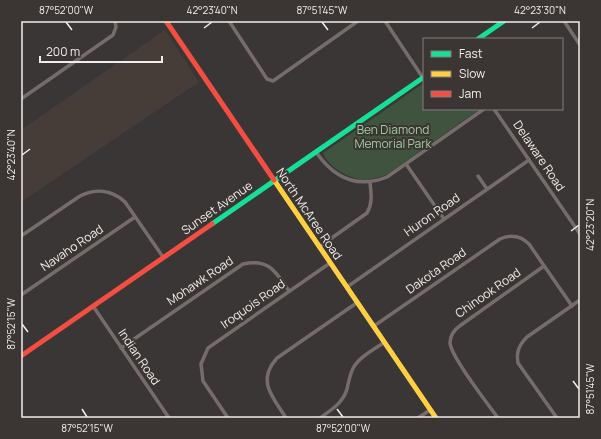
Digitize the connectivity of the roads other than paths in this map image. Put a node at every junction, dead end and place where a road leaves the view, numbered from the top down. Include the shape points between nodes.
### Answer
1 (115, 21) edge
2 (166, 21) edge
3 (229, 21) edge
4 (358, 21) edge
5 (385, 21) edge
6 (504, 21) edge
7 (564, 21) edge
8 (479, 38) edge
9 (580, 45) edge
10 (423, 77) edge
11 (21, 99) edge
12 (483, 110) edge
13 (495, 110) edge
14 (316, 152) junction
15 (529, 160) junction
16 (406, 164) junction
17 (478, 176) dead end
18 (274, 181) junction
19 (370, 182) junction
20 (486, 189) junction
21 (135, 217) junction
22 (444, 219) junction
23 (580, 234) edge
24 (21, 236) edge
25 (319, 247) junction
26 (163, 258) junction
27 (330, 263) junction
28 (544, 266) junction
29 (347, 287) junction
30 (289, 291) junction
31 (21, 295) edge
32 (580, 300) edge
33 (358, 302) junction
34 (93, 306) junction
35 (572, 306) junction
36 (374, 326) junction
37 (385, 342) junction
38 (121, 348) junction
39 (21, 356) edge
40 (430, 410) junction
41 (169, 418) edge
42 (228, 418) edge
43 (286, 418) edge
44 (320, 418) edge
45 (418, 418) edge
46 (436, 418) edge
47 (498, 418) edge
48 (557, 418) edge

1 - 11 street via 113,35
2 - 18 street, North McAree Road
3 - 4 street via 267,79 272,81
5 - 10 street
6 - 8 street
7 - 9 street
10 - 14 street, Sunset Avenue
12 - 16 street
13 - 15 street, Delaware Road
14 - 18 street, Sunset Avenue
14 - 19 street via 337,175
15 - 20 street, Huron Road
15 - 23 street, Delaware Road
16 - 19 street via 387,177
16 - 22 street
17 - 20 street
18 - 25 street, North McAree Road
18 - 26 street, Sunset Avenue
19 - 25 street via 371,202 367,213
20 - 22 street, Huron Road
21 - 24 street via 125,202 112,193 88,192
21 - 26 street
21 - 31 street, Navaho Road
22 - 29 street, Huron Road
25 - 27 street, North McAree Road
26 - 34 street, Sunset Avenue
27 - 29 street, North McAree Road
27 - 30 street, Iroquois Road
28 - 35 street
28 - 36 street, Dakota Road via 525,240 510,235 500,239
28 - 47 street, Chinook Road via 452,334 450,342 455,356
29 - 33 street, North McAree Road
30 - 38 street, Mohawk Road via 274,270 268,266 256,263 243,264
30 - 42 street, Iroquois Road via 208,348 203,356 200,364 203,381
32 - 35 street
33 - 36 street, North McAree Road
33 - 43 street via 270,364 266,381 268,390
34 - 38 street, Indian Road
34 - 39 street, Sunset Avenue
35 - 48 street via 527,337 518,349 517,355 518,363
36 - 37 street, North McAree Road
37 - 40 street, North McAree Road
37 - 44 street via 355,364 339,404
38 - 41 street, Indian Road
40 - 45 street
40 - 46 street, North McAree Road

